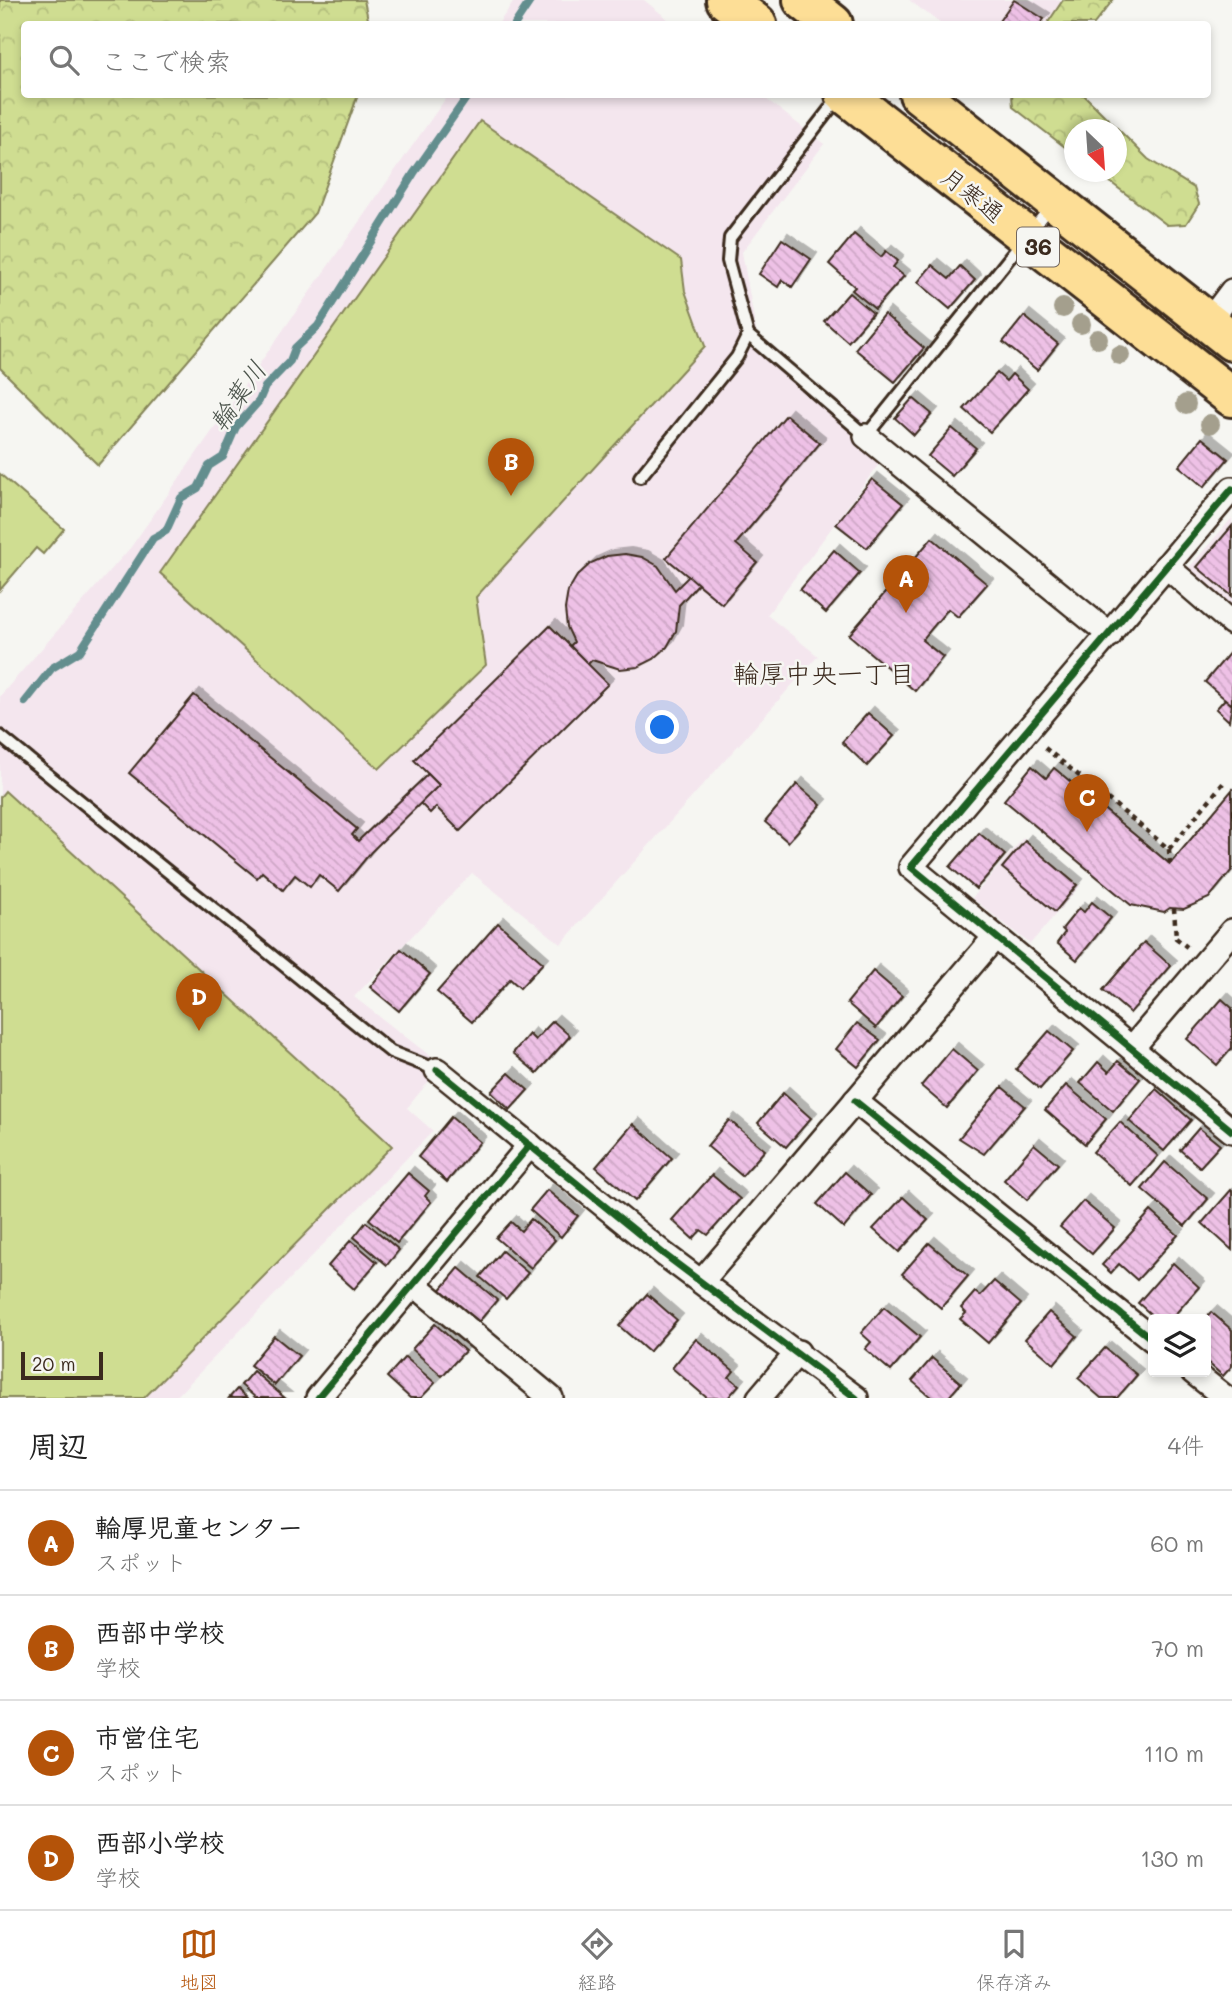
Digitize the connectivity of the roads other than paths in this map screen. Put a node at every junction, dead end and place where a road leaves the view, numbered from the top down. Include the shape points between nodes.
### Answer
1 (726, 0) edge
2 (803, 0) edge
3 (753, 21) edge
4 (829, 21) edge
5 (840, 98) edge
6 (848, 98) edge
7 (924, 98) edge
8 (1054, 203) junction
9 (1027, 238) junction
10 (1232, 291) edge
11 (1220, 332) edge
12 (748, 335) junction
13 (1232, 397) edge
14 (866, 436) junction
15 (640, 477) dead end
16 (1232, 489) edge
17 (1166, 566) junction
18 (1232, 623) edge
19 (1110, 635) junction
20 (0, 736) edge
21 (1232, 931) edge
22 (995, 937) junction
23 (1132, 1048) junction
24 (438, 1070) joint
25 (855, 1101) junction
26 (1232, 1131) edge
27 (530, 1145) junction
28 (702, 1281) junction
29 (415, 1285) junction
30 (1148, 1336) edge
31 (798, 1352) junction
32 (1199, 1377) edge
33 (318, 1398) edge
34 (551, 1398) edge
35 (760, 1398) edge
36 (856, 1398) edge
37 (1226, 1398) edge

1 - 3 highway
2 - 4 highway
5 - 12 lane via 730,238 728,261
6 - 9 highway, 月寒通 / 36
7 - 8 highway, 月寒通 / 36
8 - 9 lane
8 - 11 highway, 月寒通 / 36
9 - 13 highway, 月寒通 / 36
9 - 14 lane
10 - 11 street
12 - 14 lane
12 - 15 lane via 737,357
14 - 19 street
16 - 17 street
17 - 18 street
17 - 19 street
19 - 22 street via 911,867
20 - 24 lane via 391,1052
21 - 23 street
22 - 23 street
22 - 25 street
23 - 26 street
24 - 27 street
25 - 28 street
25 - 30 street
27 - 28 street
27 - 29 street
28 - 31 street
29 - 33 street
29 - 34 street
31 - 35 street
31 - 36 street
32 - 37 street

